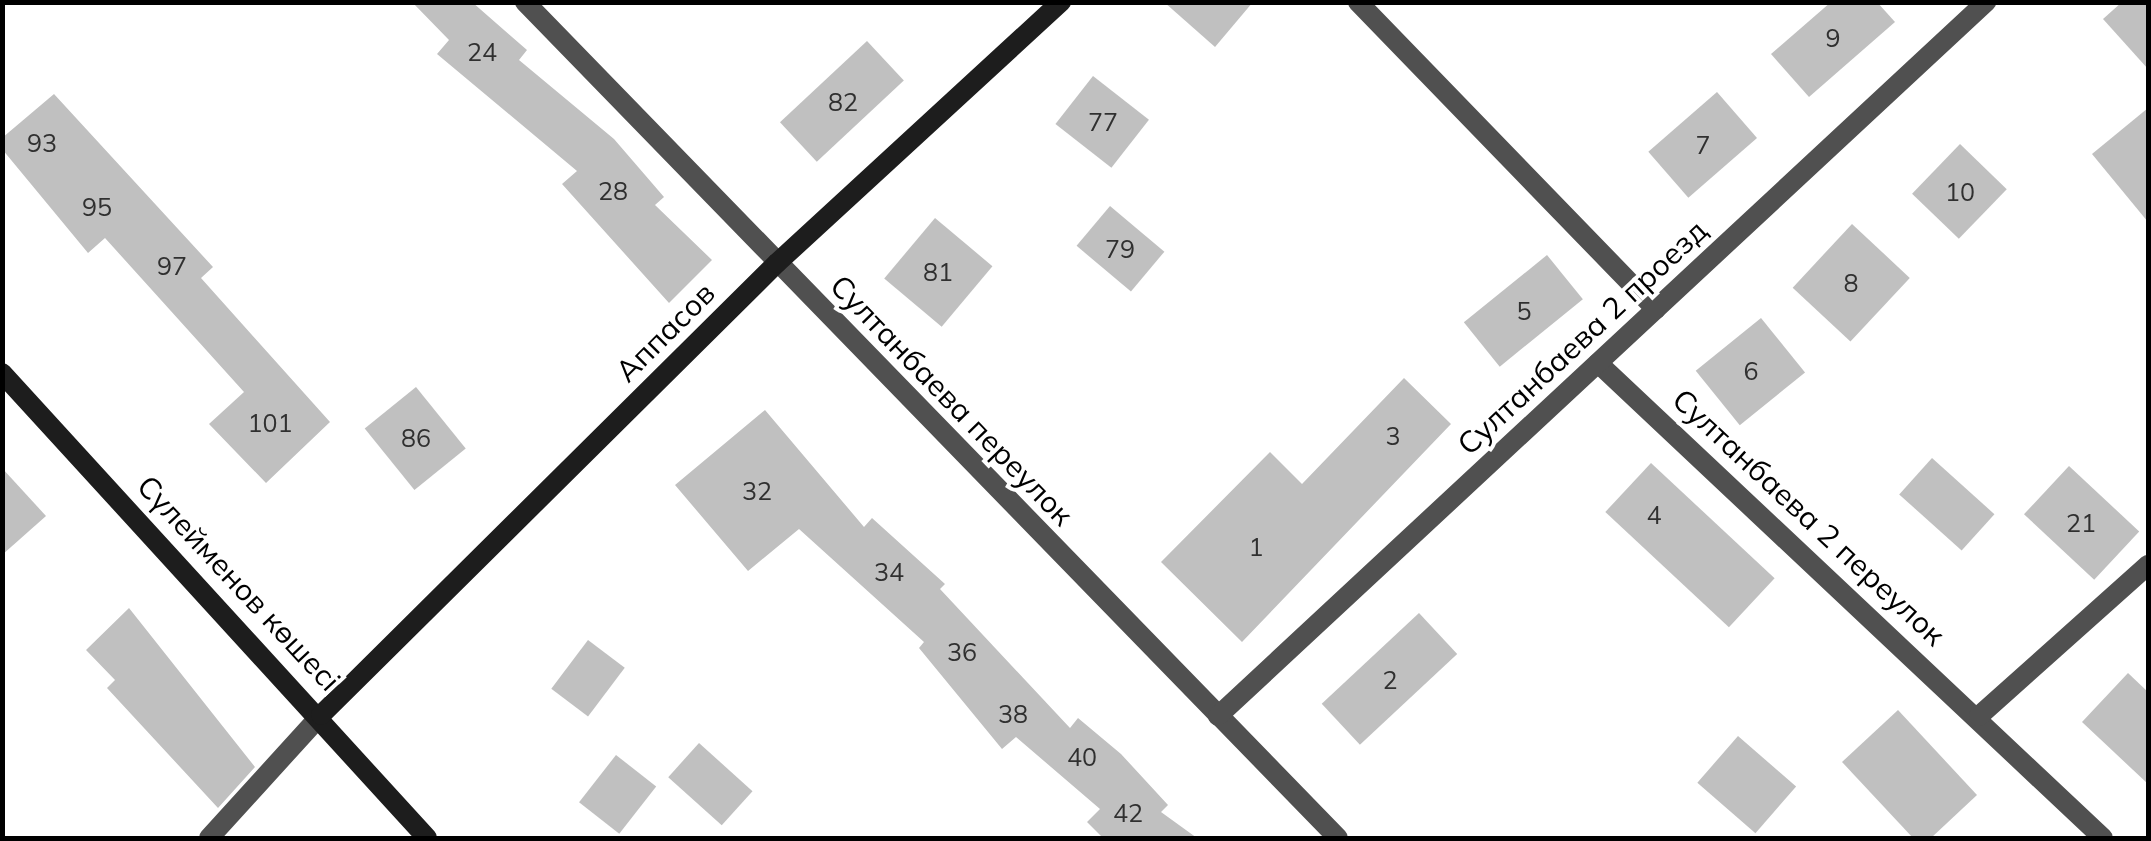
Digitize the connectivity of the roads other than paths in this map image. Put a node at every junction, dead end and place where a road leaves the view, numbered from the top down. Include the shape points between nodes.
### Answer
1 (525, 2) edge
2 (1062, 2) edge
3 (1358, 2) edge
4 (1986, 2) edge
5 (776, 263) junction
6 (1656, 309) junction
7 (1598, 363) junction
8 (2, 373) edge
9 (2148, 565) edge
10 (321, 715) junction
11 (1218, 716) junction
12 (1980, 716) junction
13 (210, 838) edge
14 (427, 838) edge
15 (1338, 838) edge
16 (2103, 838) edge

1 - 5 street, Султанбаева переулок
2 - 5 street, Аппасов
3 - 6 street
4 - 6 street, Султанбаева 2 проезд
5 - 10 street, Аппасов
5 - 11 street, Султанбаева переулок
6 - 7 street, Султанбаева 2 проезд
7 - 11 street, Султанбаева 2 проезд
7 - 12 street, Султанбаева 2 переулок
8 - 10 street, Сүлейменов көшесі
9 - 12 street
10 - 13 street
10 - 14 street, Сүлейменов көшесі
11 - 15 street, Султанбаева переулок
12 - 16 street, Султанбаева 2 переулок

